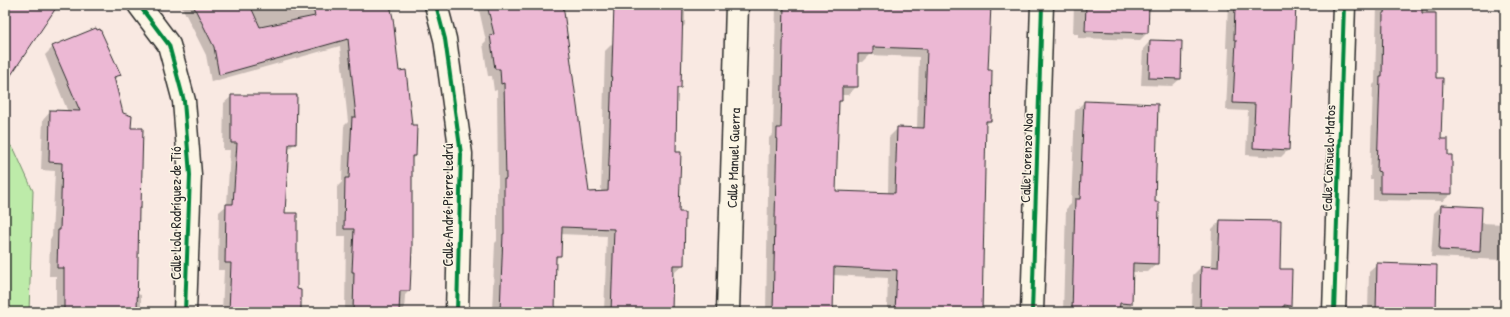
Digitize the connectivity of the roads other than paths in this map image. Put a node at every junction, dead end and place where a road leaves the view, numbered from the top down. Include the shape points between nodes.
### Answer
1 (140, 5) edge
2 (436, 5) edge
3 (738, 5) edge
4 (1042, 5) edge
5 (1344, 5) edge
6 (185, 312) edge
7 (457, 312) edge
8 (728, 312) edge
9 (1032, 312) edge
10 (1334, 312) edge

1 - 6 street, Calle Lola Rodríguez de Tió via 169,45 184,100 190,175
2 - 7 street, Calle André Pierre Ledrú via 445,39 461,154
3 - 8 street, Calle Manuel Guerra
4 - 9 street, Calle Lorenzo Noa
5 - 10 street, Calle Consuelo Matos

